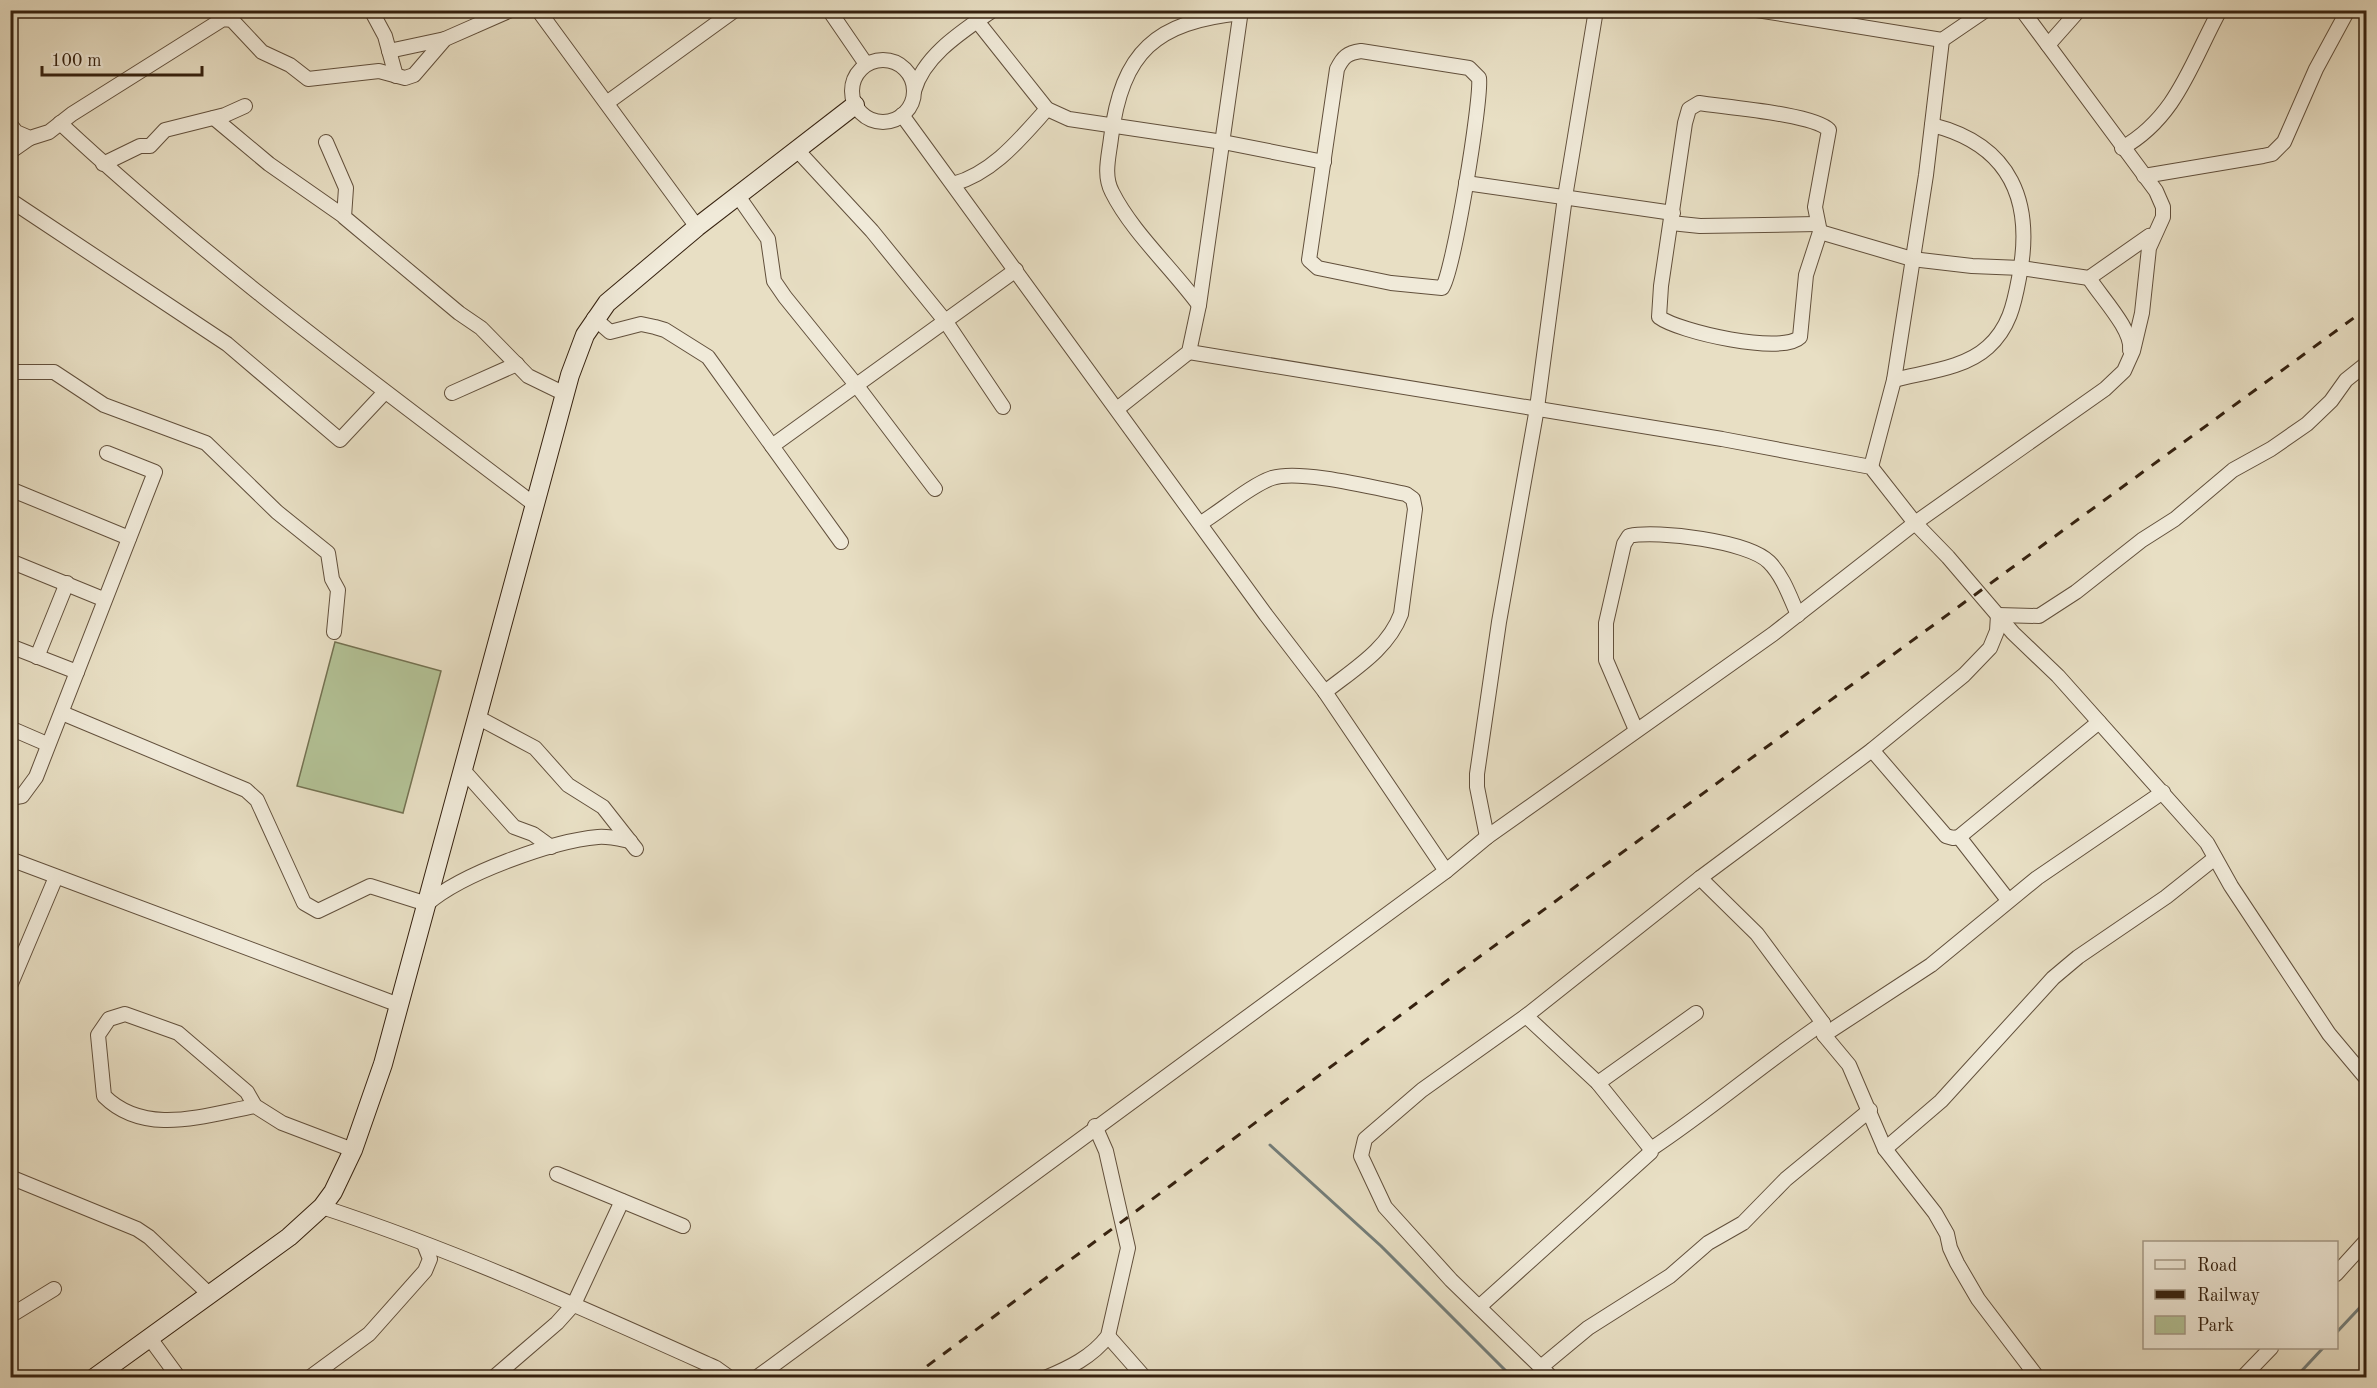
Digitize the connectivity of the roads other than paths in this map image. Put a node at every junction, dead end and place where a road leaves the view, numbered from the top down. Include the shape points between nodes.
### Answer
1 (371, 10) edge
2 (510, 10) edge
3 (538, 10) edge
4 (735, 10) edge
5 (829, 10) edge
6 (993, 10) edge
7 (1596, 10) edge
8 (1757, 10) edge
9 (1986, 10) edge
10 (2022, 10) edge
11 (2079, 10) edge
12 (2220, 10) edge
13 (2348, 10) edge
14 (1241, 12) edge
15 (977, 21) junction
16 (445, 39) junction
17 (1942, 40) junction
18 (2048, 45) junction
19 (389, 51) junction
20 (930, 60) junction
21 (893, 61) junction
22 (866, 64) junction
23 (396, 76) junction
24 (914, 92) junction
25 (608, 102) junction
26 (855, 105) junction
27 (245, 106) dead end
28 (1047, 110) junction
29 (902, 115) junction
30 (214, 118) junction
31 (60, 123) junction
32 (10, 124) edge
33 (1932, 125) junction
34 (1112, 128) junction
35 (30, 138) junction
36 (326, 142) dead end
37 (1223, 142) junction
38 (2122, 148) junction
39 (798, 151) junction
40 (10, 152) edge
41 (1324, 162) junction
42 (103, 164) junction
43 (2144, 176) junction
44 (1466, 183) junction
45 (953, 184) junction
46 (738, 196) junction
47 (1565, 197) junction
48 (10, 200) edge
49 (342, 215) junction
50 (1672, 218) junction
51 (697, 227) junction
52 (1819, 228) junction
53 (2152, 238) junction
54 (1912, 259) junction
55 (2021, 268) junction
56 (1017, 270) junction
57 (2089, 278) junction
58 (1199, 305) junction
59 (594, 318) junction
60 (946, 322) junction
61 (1189, 352) junction
62 (2129, 360) junction
63 (517, 364) junction
64 (2367, 364) edge
65 (10, 372) edge
66 (1894, 380) junction
67 (857, 386) junction
68 (385, 392) junction
69 (452, 393) dead end
70 (565, 394) junction
71 (1003, 407) dead end
72 (1538, 408) junction
73 (1117, 409) junction
74 (772, 446) junction
75 (107, 453) dead end
76 (1871, 467) junction
77 (10, 489) edge
78 (935, 489) dead end
79 (535, 505) junction
80 (1201, 523) junction
81 (1915, 523) junction
82 (129, 538) junction
83 (841, 542) dead end
84 (10, 561) edge
85 (67, 583) junction
86 (103, 599) junction
87 (1798, 615) junction
88 (1998, 615) junction
89 (334, 632) dead end
90 (10, 646) edge
91 (37, 657) junction
92 (76, 672) junction
93 (1326, 692) junction
94 (62, 713) junction
95 (477, 717) junction
96 (2099, 722) junction
97 (10, 729) edge
98 (1636, 730) junction
99 (47, 744) junction
100 (1872, 750) junction
101 (464, 771) junction
102 (2163, 792) junction
103 (10, 798) edge
104 (1487, 837) junction
105 (1959, 837) junction
106 (551, 847) junction
107 (2215, 858) junction
108 (10, 859) edge
109 (1446, 871) junction
110 (56, 877) junction
111 (1700, 878) junction
112 (2008, 900) junction
113 (427, 904) junction
114 (12, 977) edge
115 (399, 1005) junction
116 (1696, 1013) dead end
117 (1526, 1016) junction
118 (1824, 1029) junction
119 (2367, 1078) edge
120 (1598, 1083) junction
121 (255, 1106) junction
122 (1870, 1110) junction
123 (1095, 1126) junction
124 (1651, 1149) junction
125 (1885, 1149) junction
126 (353, 1150) junction
127 (557, 1174) dead end
128 (10, 1177) edge
129 (622, 1202) junction
130 (322, 1207) junction
131 (684, 1226) dead end
132 (2367, 1241) edge
133 (424, 1244) junction
134 (2338, 1274) edge
135 (54, 1289) dead end
136 (209, 1294) junction
137 (574, 1304) junction
138 (1479, 1308) junction
139 (11, 1316) edge
140 (1108, 1336) junction
141 (149, 1337) junction
142 (2269, 1349) edge
143 (1541, 1367) junction
144 (94, 1377) edge
145 (179, 1377) edge
146 (309, 1377) edge
147 (494, 1377) edge
148 (730, 1377) edge
149 (756, 1377) edge
150 (1045, 1377) edge
151 (1144, 1377) edge
152 (1552, 1377) edge
153 (2038, 1377) edge
154 (2242, 1377) edge

1 - 19 street
2 - 16 street
3 - 25 street
4 - 25 street
5 - 22 street
6 - 15 street
7 - 47 street
8 - 17 street
9 - 17 street
10 - 18 street
11 - 18 street
12 - 38 street via 2173,103 2144,136
13 - 43 street via 2279,149 2263,156
14 - 34 street via 1204,17 1156,37 1125,79
14 - 37 street
15 - 20 street
15 - 28 street
16 - 19 street
16 - 23 street via 414,75
17 - 33 street
18 - 38 street
19 - 23 street
20 - 21 street
20 - 24 street
21 - 22 street
21 - 24 street via 909,74
22 - 26 street via 856,73 852,86
23 - 31 street via 379,71 308,79 262,52 232,20 223,19
24 - 29 street via 911,105
25 - 51 street
26 - 29 street via 865,117 880,122
26 - 39 street
27 - 30 street
28 - 34 street
28 - 45 street via 990,167
29 - 45 street
30 - 42 street via 165,130 150,146 140,146
30 - 49 street via 269,164
31 - 35 street via 49,132
31 - 42 street
32 - 35 street via 16,132
33 - 54 street
33 - 55 street via 1968,137 1984,148 2005,172 2021,200 2025,229
34 - 37 street
34 - 58 street via 1107,174 1111,191
35 - 40 street
36 - 49 street via 348,193
37 - 41 street
37 - 58 street
38 - 43 street
39 - 46 street
39 - 60 street via 872,231
41 - 44 street via 1309,260 1318,268 1391,283 1436,289 1444,285
41 - 44 street via 1337,69 1342,58 1361,51 1432,60 1469,68 1479,78
42 - 68 street via 222,266
43 - 53 street via 2163,207 2163,217
44 - 47 street
45 - 56 street
46 - 51 street
46 - 67 street via 768,238 774,281
47 - 50 street
47 - 72 street
48 - 68 street via 227,344 340,440
49 - 63 street via 481,328
50 - 52 street via 1700,225
50 - 52 street via 1685,123 1689,109 1699,104 1762,111 1825,126 1830,135 1816,198
50 - 52 street via 1659,317 1677,326 1735,340 1775,344 1790,343 1800,337 1806,275
51 - 59 street via 628,283
52 - 54 street
53 - 57 street via 2149,236
53 - 62 street via 2142,313
54 - 55 street
54 - 66 street
55 - 57 street
55 - 66 street via 2012,315 1988,348 1970,360
56 - 60 street
56 - 73 street
57 - 62 street via 2130,339
58 - 61 street
59 - 70 street
59 - 74 street via 610,332 641,324 665,330 708,357
60 - 67 street
60 - 71 street
61 - 72 street
61 - 73 street
62 - 81 street via 2124,371 2105,389
63 - 69 street
63 - 70 street via 537,382
64 - 88 street via 2346,380 2307,424 2233,470 2175,519 2076,592 2039,616
65 - 89 street via 54,372 104,405 206,443 277,512 328,553 338,590
66 - 76 street
67 - 74 street
67 - 78 street
68 - 79 street
70 - 79 street
72 - 76 street
72 - 104 street via 1499,622 1477,774
73 - 80 street
74 - 83 street
75 - 82 street via 155,472
76 - 81 street
77 - 82 street
79 - 95 street
80 - 93 street
80 - 93 street via 1258,484 1274,478 1316,478 1406,494 1413,499 1415,509 1395,629 1386,643
81 - 87 street
81 - 88 street
82 - 86 street
84 - 85 street
85 - 86 street
85 - 91 street
86 - 92 street
87 - 98 street
87 - 98 street via 1774,569 1745,547 1686,537 1629,536 1606,623 1606,660
88 - 96 street
88 - 100 street via 1997,631 1984,657
90 - 91 street
91 - 92 street
92 - 94 street
93 - 109 street
94 - 99 street
94 - 113 street via 246,790 257,800 304,903 310,908 318,911 370,886
95 - 101 street
95 - 106 street via 535,748 567,785 603,807 633,845 599,837
96 - 102 street
96 - 105 street
97 - 99 street
98 - 104 street
99 - 103 street via 36,777 22,796
100 - 105 street via 1946,836
100 - 111 street
101 - 106 street via 514,827
101 - 113 street
102 - 107 street
102 - 112 street
104 - 109 street
105 - 112 street
106 - 113 street via 443,890
107 - 119 street via 2329,1035
107 - 125 street via 2053,978 1941,1101
108 - 110 street
109 - 123 street
110 - 114 street
110 - 115 street
111 - 117 street
111 - 118 street via 1757,934
112 - 118 street via 1931,965
113 - 115 street
115 - 126 street
116 - 120 street
117 - 120 street
117 - 138 street via 1422,1090 1362,1145 1362,1156 1385,1207
118 - 122 street via 1849,1065
118 - 124 street via 1768,1061 1696,1120
120 - 124 street
121 - 121 street via 166,1122 125,1112 104,1096 98,1035 108,1019 126,1014 178,1033 247,1092
121 - 126 street via 282,1123
122 - 125 street
122 - 143 street via 1786,1179 1737,1228 1708,1243 1670,1276 1588,1328
123 - 140 street via 1106,1151 1128,1248
123 - 149 street
124 - 138 street
125 - 153 street via 1935,1213 1978,1299
126 - 130 street
127 - 129 street
128 - 136 street via 136,1229
129 - 131 street
129 - 137 street
130 - 133 street
130 - 136 street via 289,1237
132 - 134 street
133 - 137 street
133 - 146 street via 430,1259 425,1271 369,1334
135 - 139 street
136 - 141 street
137 - 147 street
137 - 148 street
138 - 143 street
140 - 150 street via 1100,1347 1074,1365
140 - 151 street
141 - 144 street
141 - 145 street
142 - 154 street
143 - 152 street

